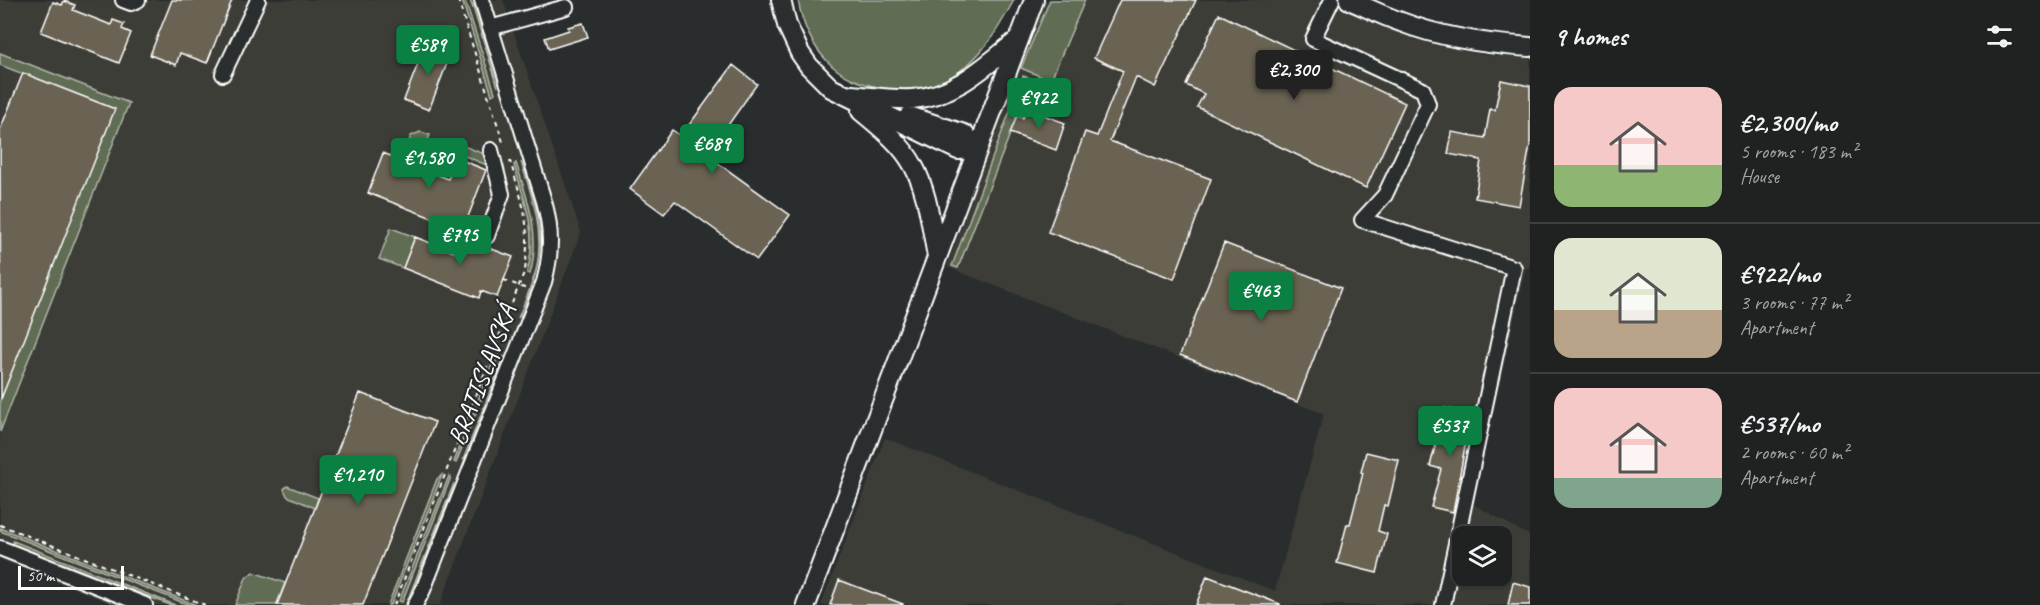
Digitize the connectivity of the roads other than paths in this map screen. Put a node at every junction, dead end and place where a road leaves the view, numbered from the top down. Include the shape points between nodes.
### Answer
1 (123, 0) edge
2 (138, 0) edge
3 (258, 0) edge
4 (482, 0) edge
5 (781, 0) edge
6 (1034, 0) edge
7 (1332, 0) edge
8 (1349, 0) edge
9 (566, 7) dead end
10 (490, 28) junction
11 (1019, 39) junction
12 (1530, 47) edge
13 (223, 74) dead end
14 (842, 95) junction
15 (978, 149) junction
16 (491, 150) dead end
17 (487, 236) dead end
18 (937, 256) junction
19 (0, 548) edge
20 (423, 590) junction
21 (145, 605) edge
22 (415, 605) edge
23 (421, 605) edge
24 (806, 605) edge
25 (1443, 605) edge

1 - 2 lane
3 - 13 lane
4 - 10 lane, BRATISLAVSKÁ
5 - 14 main road via 800,53 822,81
6 - 11 main road
7 - 25 lane via 1313,39 1423,90 1428,104 1385,195 1362,220 1514,268
8 - 12 main road via 1438,33
9 - 10 lane
10 - 20 lane, BRATISLAVSKÁ via 549,219 551,254 544,282
11 - 14 main road via 971,77 943,92 915,99
11 - 15 main road
14 - 15 main road via 964,134
14 - 18 main road via 885,131 913,164
15 - 18 main road
16 - 17 lane via 502,194
18 - 24 main road
19 - 21 lane
20 - 22 lane
20 - 23 lane

